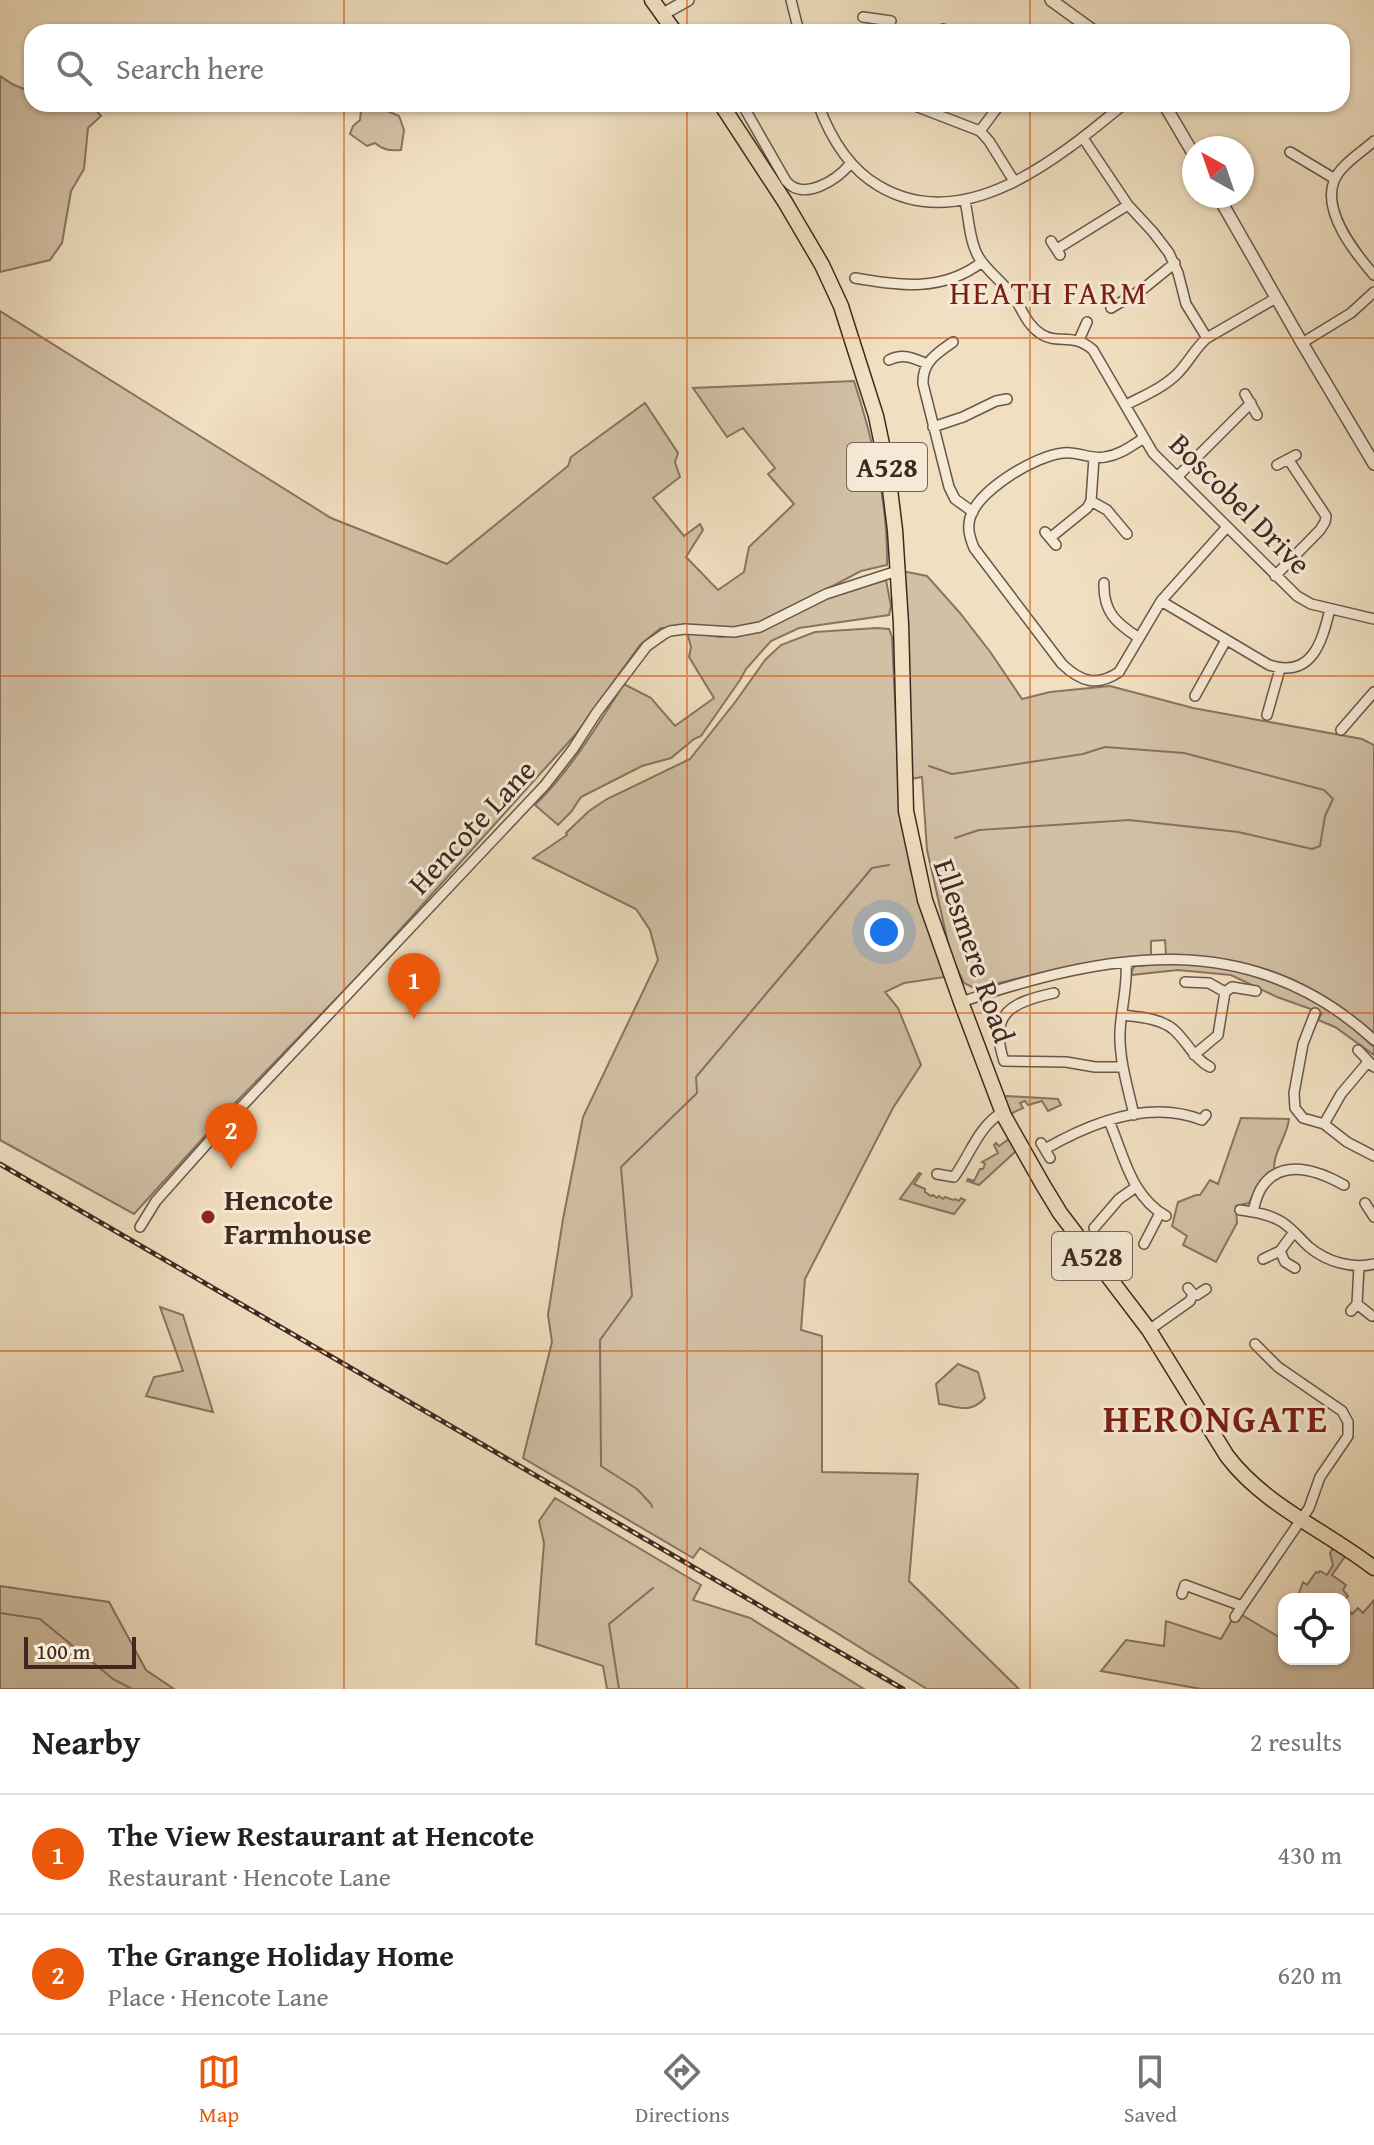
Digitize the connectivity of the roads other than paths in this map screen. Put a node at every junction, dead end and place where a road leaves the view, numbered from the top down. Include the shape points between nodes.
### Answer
1 (652, 0) edge
2 (688, 0) edge
3 (791, 0) edge
4 (1051, 0) edge
5 (663, 14) junction
6 (863, 17) dead end
7 (670, 24) edge
8 (797, 24) edge
9 (884, 24) edge
10 (1084, 24) edge
11 (726, 112) edge
12 (747, 112) edge
13 (822, 112) edge
14 (939, 112) edge
15 (994, 112) edge
16 (1114, 112) edge
17 (1169, 112) edge
18 (980, 131) junction
19 (1183, 136) edge
20 (1083, 138) junction
21 (1374, 141) edge
22 (1291, 151) dead end
23 (850, 164) junction
24 (1335, 179) junction
25 (1014, 181) junction
26 (965, 201) junction
27 (1128, 205) junction
28 (1225, 208) edge
29 (1056, 249) dead end
30 (982, 262) junction
31 (1175, 263) junction
32 (1374, 275) edge
33 (855, 278) dead end
34 (1374, 292) edge
35 (1276, 298) junction
36 (1111, 308) dead end
37 (1087, 322) dead end
38 (1207, 338) junction
39 (1079, 340) junction
40 (953, 342) dead end
41 (1302, 343) junction
42 (893, 354) dead end
43 (927, 364) junction
44 (991, 391) dead end
45 (1126, 405) junction
46 (1257, 415) dead end
47 (933, 427) junction
48 (1144, 438) junction
49 (1094, 458) junction
50 (1374, 464) edge
51 (1277, 465) dead end
52 (1177, 477) junction
53 (1091, 501) junction
54 (973, 512) junction
55 (1227, 527) junction
56 (1126, 528) dead end
57 (1050, 538) dead end
58 (897, 571) junction
59 (1275, 576) junction
60 (1104, 583) dead end
61 (1161, 601) junction
62 (1330, 609) junction
63 (1374, 619) edge
64 (1139, 638) junction
65 (1226, 640) junction
66 (1280, 669) junction
67 (1374, 692) edge
68 (1195, 696) dead end
69 (1271, 710) dead end
70 (1347, 727) dead end
71 (1126, 962) junction
72 (1185, 982) dead end
73 (1256, 991) dead end
74 (1225, 992) junction
75 (1054, 993) dead end
76 (961, 1002) junction
77 (1315, 1013) dead end
78 (1123, 1015) junction
79 (1374, 1040) edge
80 (1358, 1050) dead end
81 (1194, 1055) junction
82 (1004, 1061) junction
83 (1371, 1064) edge
84 (1123, 1067) junction
85 (1210, 1067) dead end
86 (1006, 1072) dead end
87 (1003, 1112) junction
88 (1134, 1115) junction
89 (1206, 1115) dead end
90 (1109, 1121) junction
91 (1324, 1124) junction
92 (1045, 1150) dead end
93 (1374, 1156) edge
94 (937, 1174) dead end
95 (954, 1177) junction
96 (1342, 1180) dead end
97 (963, 1184) dead end
98 (1136, 1187) junction
99 (1240, 1210) dead end
100 (1253, 1211) junction
101 (1093, 1224) dead end
102 (140, 1227) dead end
103 (1294, 1232) junction
104 (1144, 1244) dead end
105 (1280, 1251) junction
106 (1263, 1259) dead end
107 (1374, 1264) edge
108 (1359, 1266) junction
109 (1295, 1268) dead end
110 (1206, 1289) dead end
111 (1372, 1316) edge
112 (1149, 1330) junction
113 (1255, 1344) dead end
114 (1301, 1520) junction
115 (1374, 1568) edge
116 (1185, 1585) dead end
117 (1242, 1606) junction
118 (1235, 1617) dead end

1 - 5 main road
2 - 5 street
3 - 8 street
4 - 10 street
5 - 7 main road
6 - 9 street via 886,20
11 - 58 main road, Ellesmere Road / A528 via 804,233 841,306 876,416 888,473
12 - 23 street via 786,181 797,190 826,183
13 - 23 street
14 - 18 street
15 - 18 street
16 - 20 street
17 - 19 street
18 - 25 street
20 - 25 street
20 - 27 street
21 - 24 street
22 - 24 street
23 - 26 street via 902,198
24 - 32 street via 1336,216 1351,248
25 - 26 street
26 - 30 street
27 - 29 street
27 - 31 street
28 - 35 street
30 - 33 street via 942,282 906,286 870,276
30 - 39 street via 1040,333
31 - 36 street
31 - 38 street via 1186,304
34 - 41 street
35 - 38 street
35 - 41 street
37 - 39 street
38 - 45 street via 1168,382
39 - 45 street, Boscobel Drive via 1093,350
40 - 43 street
41 - 50 street
42 - 43 street
43 - 47 street via 923,384
44 - 47 street via 1002,400
45 - 48 street, Boscobel Drive
46 - 52 street via 1248,398
47 - 54 street via 949,487
48 - 49 street via 1114,455
48 - 52 street, Boscobel Drive
49 - 53 street
49 - 54 street via 1071,452 1039,459 1001,484
51 - 59 street via 1292,457 1326,516 1320,530
52 - 55 street, Boscobel Drive
53 - 56 street
53 - 57 street
54 - 64 street via 969,536 974,548 1072,673 1085,680 1109,679
55 - 59 street, Boscobel Drive
55 - 61 street
58 - 76 main road, Ellesmere Road / A528 via 906,811 925,900
58 - 102 street, Hencote Lane via 826,594 760,627 670,631 647,646 545,785 213,1137
59 - 62 street, Boscobel Drive via 1303,601
60 - 64 street via 1099,597
61 - 64 street
61 - 65 street
62 - 63 street, Boscobel Drive
62 - 66 street via 1316,651 1301,664
65 - 66 street
65 - 68 street
66 - 69 street
67 - 70 street
71 - 76 street via 1048,974
71 - 78 street
71 - 79 street via 1184,959 1258,972 1313,995
72 - 74 street via 1209,983
73 - 74 street via 1232,987
74 - 81 street via 1218,1035
75 - 82 street via 1012,1007 1005,1015 998,1035
76 - 87 main road, Ellesmere Road / A528
77 - 91 street via 1303,1044 1294,1103 1303,1118
78 - 81 street via 1169,1026
78 - 84 street
80 - 83 street
81 - 85 street
82 - 84 street
82 - 86 street
83 - 91 street via 1341,1094
84 - 88 street
87 - 95 street via 987,1123
87 - 112 main road, Ellesmere Road / A528 via 1060,1213
88 - 89 street via 1173,1112 1202,1120
88 - 90 street
90 - 92 street
90 - 98 street
91 - 93 street
94 - 95 street
95 - 97 street
96 - 100 street via 1312,1170 1281,1172 1263,1186
98 - 101 street
98 - 104 street via 1163,1214
99 - 100 street
100 - 103 street
103 - 105 street
103 - 108 street via 1323,1256
105 - 106 street
105 - 109 street
107 - 108 street
108 - 111 street via 1354,1308
110 - 112 street via 1197,1295 1191,1291 1190,1301
112 - 114 main road, Ellesmere Road / A528 via 1239,1473
113 - 114 street via 1278,1367 1342,1411 1349,1429
114 - 115 main road, Ellesmere Road / A528
114 - 117 street
116 - 117 street
117 - 118 street

